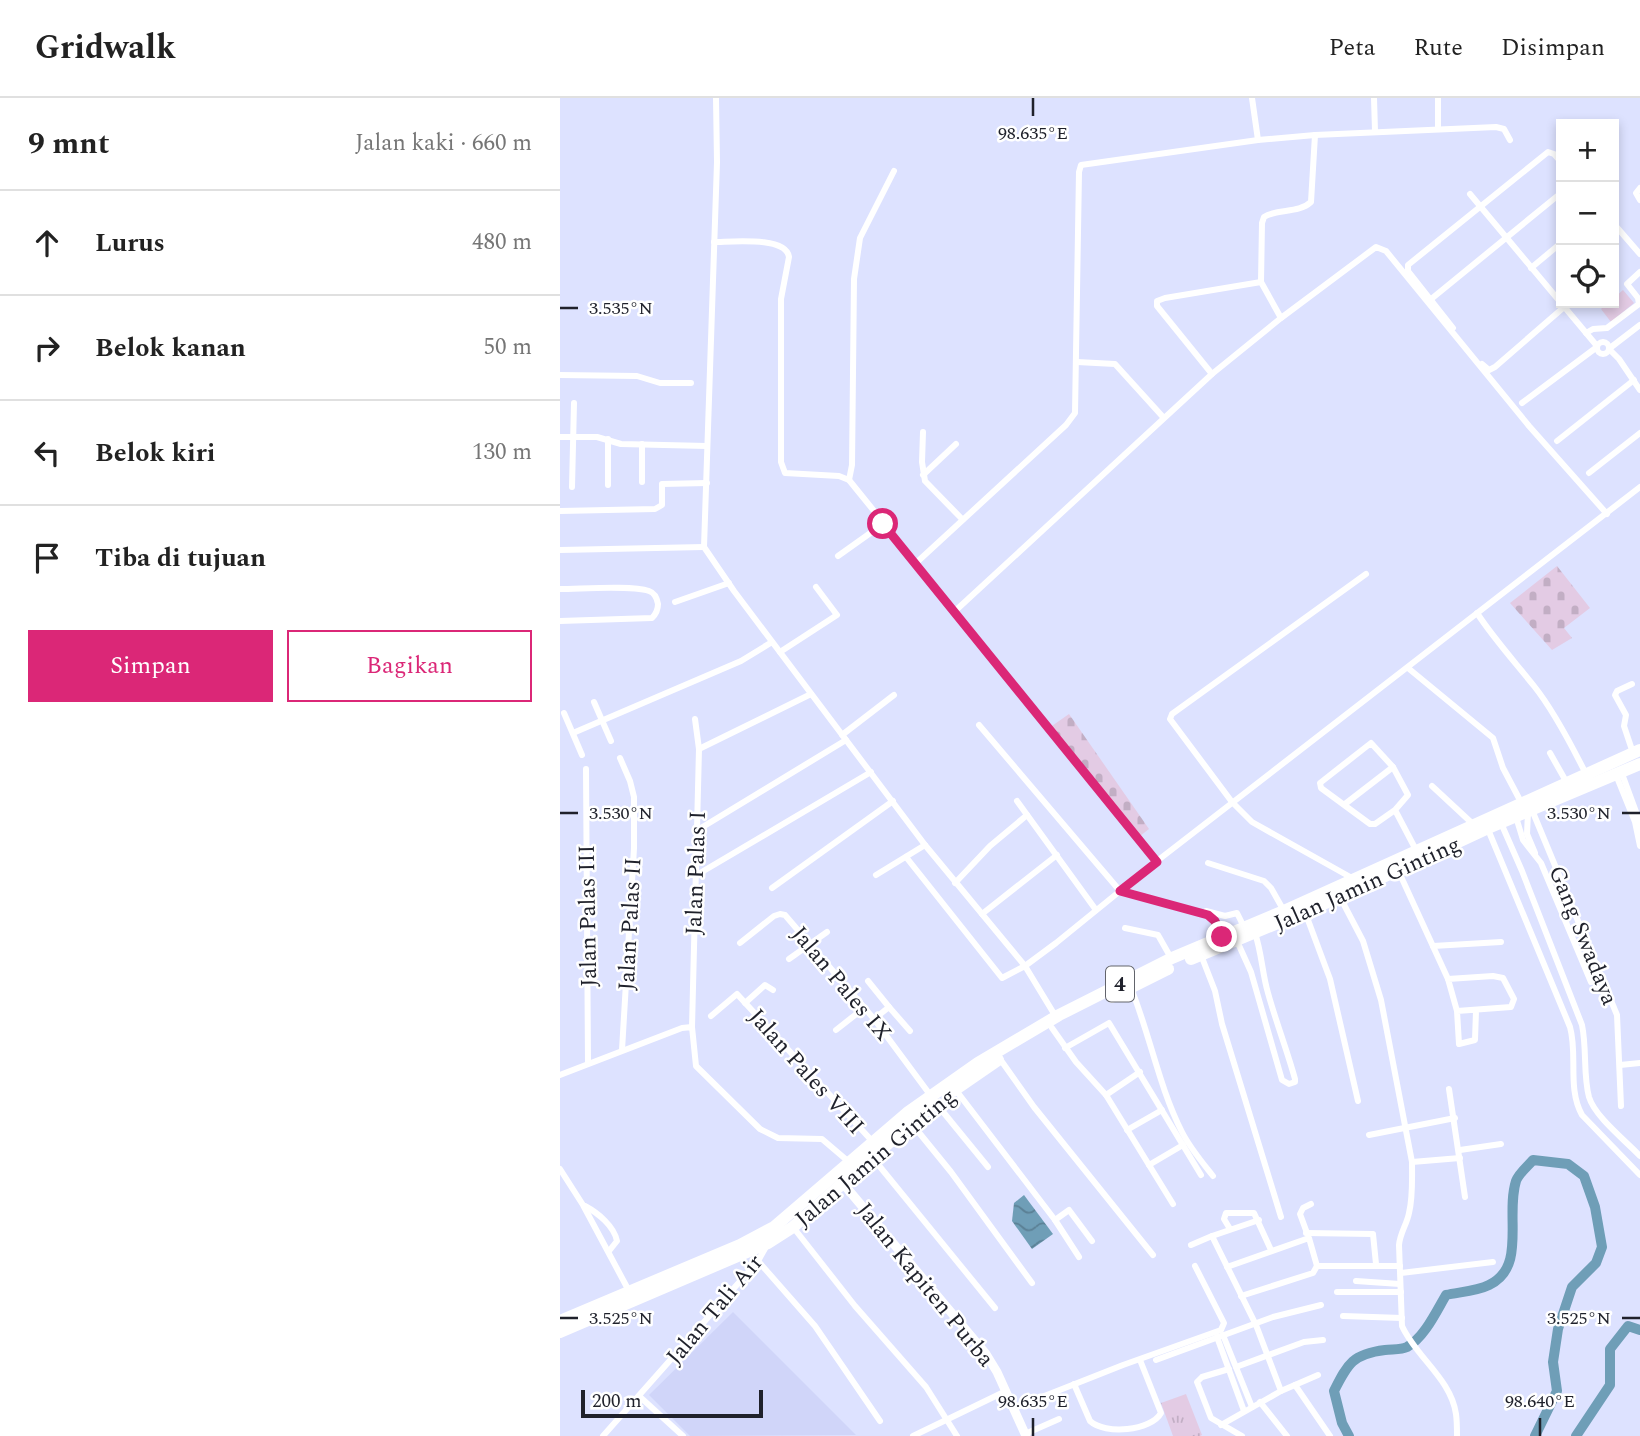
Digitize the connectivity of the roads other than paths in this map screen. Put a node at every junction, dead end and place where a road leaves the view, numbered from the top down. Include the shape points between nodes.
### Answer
1 (716, 98) edge
2 (1252, 98) edge
3 (1374, 98) edge
4 (1438, 98) edge
5 (1438, 129) junction
6 (1375, 131) junction
7 (1315, 135) junction
8 (1258, 140) junction
9 (1510, 140) dead end
10 (1556, 156) edge
11 (894, 171) dead end
12 (1640, 188) edge
13 (1469, 194) dead end
14 (1556, 196) edge
15 (1640, 200) edge
16 (1480, 207) junction
17 (1619, 229) edge
18 (1506, 239) junction
19 (714, 242) junction
20 (1559, 245) edge
21 (1640, 254) edge
22 (1531, 268) junction
23 (1640, 272) edge
24 (1261, 282) junction
25 (1556, 299) edge
26 (1430, 300) junction
27 (1563, 308) joint
28 (1281, 318) junction
29 (1640, 326) edge
30 (1586, 333) junction
31 (1597, 347) junction
32 (1610, 349) junction
33 (1077, 362) junction
34 (1212, 374) junction
35 (560, 375) edge
36 (1634, 380) junction
37 (691, 383) dead end
38 (1640, 390) edge
39 (575, 403) dead end
40 (1522, 403) dead end
41 (1163, 417) junction
42 (923, 432) dead end
43 (1640, 433) edge
44 (573, 436) junction
45 (560, 437) edge
46 (608, 439) junction
47 (1557, 441) dead end
48 (642, 444) junction
49 (956, 444) dead end
50 (707, 446) junction
51 (1589, 473) dead end
52 (923, 475) junction
53 (849, 480) junction
54 (642, 482) dead end
55 (707, 483) junction
56 (608, 485) dead end
57 (572, 487) dead end
58 (1640, 487) edge
59 (560, 511) edge
60 (1608, 514) junction
61 (962, 519) junction
62 (883, 524) junction
63 (704, 547) junction
64 (560, 550) edge
65 (838, 556) dead end
66 (916, 563) junction
67 (1366, 573) dead end
68 (729, 583) junction
69 (816, 587) dead end
70 (560, 589) edge
71 (675, 602) dead end
72 (954, 612) junction
73 (1477, 613) junction
74 (560, 621) edge
75 (772, 642) junction
76 (780, 652) junction
77 (1408, 667) junction
78 (1632, 684) dead end
79 (811, 694) junction
80 (894, 695) dead end
81 (594, 702) dead end
82 (564, 713) dead end
83 (695, 719) dead end
84 (602, 720) junction
85 (978, 725) dead end
86 (573, 733) junction
87 (844, 737) junction
88 (611, 741) dead end
89 (699, 749) junction
90 (1550, 753) dead end
91 (582, 755) dead end
92 (620, 758) dead end
93 (1638, 761) edge
94 (1393, 767) junction
95 (586, 769) dead end
96 (871, 772) junction
97 (1618, 772) junction
98 (1586, 774) junction
99 (1567, 783) junction
100 (1432, 786) dead end
101 (1017, 801) dead end
102 (893, 802) junction
103 (1232, 802) junction
104 (1345, 804) junction
105 (1395, 810) junction
106 (1525, 811) junction
107 (1027, 815) junction
108 (1499, 819) junction
109 (1482, 825) junction
110 (696, 831) junction
111 (1638, 842) edge
112 (925, 845) junction
113 (1416, 850) junction
114 (1513, 851) junction
115 (1535, 853) junction
116 (1057, 855) junction
117 (906, 856) junction
118 (1499, 858) junction
119 (1157, 862) junction
120 (1208, 863) dead end
121 (1398, 870) junction
122 (1522, 871) junction
123 (876, 875) dead end
124 (695, 876) junction
125 (1509, 878) junction
126 (1353, 879) junction
127 (956, 883) junction
128 (772, 888) dead end
129 (1122, 889) junction
130 (1338, 892) junction
131 (1096, 910) junction
132 (1284, 911) junction
133 (1305, 912) junction
134 (982, 914) junction
135 (1125, 928) dead end
136 (1250, 931) junction
137 (827, 932) dead end
138 (1222, 937) junction
139 (1237, 941) junction
140 (1501, 942) dead end
141 (740, 943) dead end
142 (810, 944) junction
143 (1433, 946) junction
144 (1201, 955) junction
145 (1172, 958) junction
146 (789, 959) dead end
147 (1025, 966) junction
148 (1261, 968) junction
149 (1251, 972) junction
150 (1448, 979) junction
151 (868, 981) dead end
152 (1591, 982) dead end
153 (1131, 988) junction
154 (773, 990) dead end
155 (1268, 996) junction
156 (1259, 999) junction
157 (745, 1003) junction
158 (889, 1007) junction
159 (864, 1008) junction
160 (1476, 1011) junction
161 (1457, 1012) junction
162 (1274, 1015) junction
163 (711, 1016) dead end
164 (1265, 1019) junction
165 (874, 1020) junction
166 (1058, 1020) junction
167 (692, 1027) junction
168 (836, 1030) dead end
169 (910, 1031) dead end
170 (1282, 1037) junction
171 (1271, 1040) junction
172 (1065, 1048) junction
173 (622, 1050) junction
174 (1288, 1056) junction
175 (1000, 1059) junction
176 (1277, 1060) junction
177 (589, 1063) junction
178 (1640, 1063) edge
179 (1620, 1065) junction
180 (1140, 1072) junction
181 (560, 1075) edge
182 (956, 1089) junction
183 (1449, 1089) dead end
184 (1106, 1095) junction
185 (933, 1099) junction
186 (1358, 1101) dead end
187 (1621, 1106) dead end
188 (1162, 1110) junction
189 (1455, 1118) junction
190 (910, 1122) junction
191 (1406, 1128) junction
192 (1126, 1130) junction
193 (1369, 1135) dead end
194 (873, 1143) junction
195 (1501, 1144) dead end
196 (1183, 1145) junction
197 (1460, 1154) junction
198 (1640, 1156) edge
199 (872, 1157) junction
200 (1412, 1162) junction
201 (850, 1163) junction
202 (1149, 1165) junction
203 (988, 1167) dead end
204 (560, 1169) edge
205 (1200, 1175) dead end
206 (1640, 1175) edge
207 (1213, 1176) dead end
208 (839, 1179) junction
209 (1465, 1197) dead end
210 (1173, 1204) dead end
211 (1311, 1204) dead end
212 (583, 1205) junction
213 (1281, 1217) dead end
214 (1055, 1220) junction
215 (1259, 1220) junction
216 (793, 1227) junction
217 (1230, 1229) junction
218 (1212, 1236) junction
219 (1308, 1236) junction
220 (1092, 1241) dead end
221 (768, 1243) junction
222 (1191, 1245) dead end
223 (1271, 1250) junction
224 (609, 1251) junction
225 (1153, 1255) dead end
226 (1079, 1257) dead end
227 (758, 1261) junction
228 (1493, 1262) dead end
229 (1376, 1264) junction
230 (1195, 1266) dead end
231 (1317, 1266) junction
232 (1227, 1267) junction
233 (1400, 1269) junction
234 (1356, 1281) dead end
235 (1032, 1283) dead end
236 (1400, 1288) junction
237 (629, 1291) junction
238 (1337, 1292) dead end
239 (1241, 1296) junction
240 (1321, 1305) dead end
241 (995, 1308) dead end
242 (1343, 1316) dead end
243 (1402, 1318) junction
244 (560, 1321) edge
245 (1256, 1325) junction
246 (560, 1332) edge
247 (1220, 1334) junction
248 (1323, 1340) dead end
249 (1267, 1355) junction
250 (1140, 1360) junction
251 (1156, 1360) dead end
252 (1232, 1368) junction
253 (1318, 1375) dead end
254 (1074, 1384) junction
255 (1294, 1385) junction
256 (1006, 1391) junction
257 (1281, 1391) junction
258 (639, 1396) junction
259 (1260, 1402) junction
260 (1252, 1407) junction
261 (1014, 1408) junction
262 (1244, 1411) junction
263 (947, 1419) junction
264 (1059, 1419) dead end
265 (880, 1421) dead end
266 (1221, 1424) junction
267 (1025, 1435) edge
268 (603, 1436) edge
269 (683, 1436) edge
270 (913, 1436) edge
271 (957, 1436) edge
272 (1242, 1436) edge
273 (1287, 1436) edge
274 (1330, 1436) edge
275 (1457, 1436) edge

1 - 19 street
2 - 8 street
3 - 6 street
4 - 5 street
5 - 6 street
5 - 9 street via 1499,127
6 - 7 street
7 - 8 street
7 - 24 street via 1311,202 1264,218
8 - 33 street via 1081,165
10 - 16 street via 1548,152
11 - 53 street via 857,250
12 - 15 street via 1636,193
13 - 16 street
14 - 18 street
16 - 18 street
16 - 26 street via 1408,265
17 - 21 street
18 - 22 street
18 - 26 street
19 - 50 street via 705,383
19 - 53 street via 775,244 788,251 781,299 782,468 789,475
20 - 22 street
22 - 25 street
23 - 30 street via 1627,284 1639,304 1604,330
24 - 28 street
24 - 34 street via 1157,301
26 - 27 street via 1489,370
27 - 30 street
28 - 34 street
28 - 60 street via 1370,250 1382,248
29 - 32 street
30 - 31 street
31 - 32 street via 1603,355
31 - 40 street
32 - 36 street
33 - 41 street via 1115,364
33 - 61 street via 1073,418
34 - 41 street
35 - 37 street via 637,376 660,383
36 - 38 street
36 - 47 street
39 - 44 street
41 - 72 street
42 - 52 street
43 - 51 street
44 - 45 street
44 - 46 street
44 - 57 street
46 - 48 street
46 - 56 street
48 - 50 street
48 - 54 street
49 - 52 street
50 - 55 street
52 - 61 street
53 - 62 street
55 - 59 street via 662,484 662,505 655,509
55 - 63 street
58 - 60 street
60 - 73 street
61 - 66 street
62 - 65 street
62 - 66 street
63 - 64 street
63 - 68 street
66 - 72 street
67 - 103 street via 1171,716 1170,721
68 - 71 street
68 - 75 street
69 - 76 street via 837,615
70 - 74 street via 651,591 658,604 652,618
72 - 119 street
73 - 77 street
73 - 98 street via 1536,688
75 - 76 street
75 - 84 street via 741,661
76 - 79 street
77 - 103 street
77 - 106 street via 1493,738 1500,763
78 - 93 street via 1615,695 1626,715 1624,726
79 - 87 street
79 - 89 street
80 - 87 street
81 - 84 street
82 - 86 street
83 - 89 street, Jalan Palas I
84 - 86 street
84 - 88 street
85 - 129 street
86 - 91 street
87 - 96 street
87 - 110 street
89 - 110 street, Jalan Palas I
90 - 99 street
92 - 173 street, Jalan Palas II via 634,797
93 - 97 highway, Jalan Jamin Ginting / 4
93 - 98 highway, Jalan Jamin Ginting / 4
94 - 104 street
94 - 104 street via 1368,743 1320,783
94 - 105 street via 1408,796
95 - 177 street, Jalan Palas III
96 - 102 street
96 - 124 street
97 - 106 highway, Jalan Jamin Ginting / 4
97 - 111 street via 1639,820
98 - 99 highway, Jalan Jamin Ginting / 4
99 - 106 highway, Jalan Jamin Ginting / 4
100 - 109 street
101 - 107 street
102 - 112 street
102 - 128 street
103 - 119 street
103 - 126 street via 1252,822
104 - 105 street via 1371,824
105 - 113 street
106 - 108 highway, Jalan Jamin Ginting / 4
106 - 115 street
106 - 115 street via 1523,840
106 - 179 street, Gang Swadaya via 1614,1006
107 - 116 street
107 - 127 street
108 - 109 highway, Jalan Jamin Ginting / 4
108 - 114 street
109 - 113 highway, Jalan Jamin Ginting / 4
109 - 118 street, Jalan Jamin Ginting
109 - 121 highway, Jalan Jamin Ginting / 4
110 - 124 street, Jalan Palas I
112 - 117 street
112 - 127 street
113 - 126 highway, Jalan Jamin Ginting / 4
114 - 118 street
114 - 122 street
115 - 152 street
116 - 131 street
116 - 134 street
117 - 123 street
117 - 147 street via 1000,977
118 - 125 street, Jalan Jamin Ginting
119 - 129 street
120 - 132 street via 1264,881
121 - 130 highway, Jalan Jamin Ginting / 4
121 - 143 street
122 - 125 street
122 - 198 street via 1581,1026 1592,1104
124 - 167 street, Jalan Palas I
125 - 206 street, Jalan Jamin Ginting via 1570,1027 1578,1108
126 - 130 highway, Jalan Jamin Ginting / 4
127 - 134 street
129 - 131 street
129 - 136 street via 1225,916 1236,912
129 - 138 street via 1208,915
130 - 132 highway, Jalan Jamin Ginting / 4
130 - 133 highway, Jalan Jamin Ginting / 4
130 - 191 street via 1371,964
131 - 147 street
132 - 136 highway, Jalan Jamin Ginting / 4
133 - 136 highway, Jalan Jamin Ginting / 4
133 - 186 street via 1330,979
134 - 147 street
135 - 145 street via 1158,935
136 - 138 highway, Jalan Jamin Ginting / 4
136 - 139 highway, Jalan Jamin Ginting / 4
136 - 148 street via 1262,958
137 - 142 street
138 - 145 highway, Jalan Jamin Ginting / 4
139 - 144 highway, Jalan Jamin Ginting / 4
139 - 149 street
140 - 143 street
141 - 142 street, Jalan Pales IX via 780,914
142 - 146 street
142 - 159 street, Jalan Pales IX
143 - 150 street
144 - 153 highway, Jalan Jamin Ginting / 4
144 - 213 street
145 - 166 highway, Jalan Jamin Ginting / 4
147 - 166 street
148 - 149 street
148 - 155 street
149 - 156 street
150 - 160 street via 1503,978 1513,1005
150 - 161 street
151 - 158 street
153 - 166 highway, Jalan Jamin Ginting / 4
153 - 207 street via 1175,1116
154 - 157 street via 765,985
155 - 156 street
155 - 162 street
156 - 164 street
157 - 163 street, Jalan Pales VIII via 735,994
157 - 194 street, Jalan Pales VIII
158 - 165 street
158 - 169 street
159 - 165 street, Jalan Pales IX
159 - 168 street
160 - 161 street
160 - 161 street via 1475,1040 1458,1047
162 - 164 street
162 - 170 street
164 - 171 street
165 - 185 street, Jalan Pales IX
166 - 172 street
166 - 175 highway, Jalan Jamin Ginting / 4
166 - 185 highway, Jalan Jamin Ginting / 4 via 978,1063
167 - 173 street
167 - 201 street, Jalan Palas I via 696,1066 760,1129 778,1138 822,1139
170 - 171 street
170 - 174 street
171 - 176 street
172 - 180 street via 1109,1023
172 - 184 street
173 - 177 street
174 - 176 street
174 - 176 street via 1295,1081 1289,1084 1282,1080
175 - 182 highway, Jalan Jamin Ginting / 4
175 - 225 street
177 - 181 street
178 - 179 street
179 - 187 street, Gang Swadaya
180 - 184 street
180 - 188 street
182 - 185 highway, Jalan Jamin Ginting / 4
182 - 214 street
183 - 189 street
184 - 192 street
185 - 190 highway, Jalan Jamin Ginting / 4
185 - 194 highway, Jalan Jamin Ginting / 4
185 - 203 street, Jalan Pales IX
188 - 192 street
188 - 196 street
189 - 191 street
189 - 197 street
190 - 199 highway, Jalan Jamin Ginting / 4
190 - 235 street
191 - 193 street
191 - 200 street
192 - 202 street
194 - 201 highway, Jalan Jamin Ginting / 4
195 - 197 street
196 - 202 street
196 - 205 street
197 - 200 street
197 - 209 street
199 - 208 highway, Jalan Jamin Ginting / 4
199 - 241 street
200 - 233 street via 1409,1214 1400,1235
201 - 208 highway, Jalan Jamin Ginting / 4
202 - 210 street
204 - 212 street
208 - 216 highway, Jalan Jamin Ginting / 4
208 - 237 highway, Jalan Jamin Ginting / 4 via 758,1236
208 - 256 street, Jalan Kapiten Purba via 986,1354
211 - 219 street via 1300,1214
212 - 224 street
212 - 224 street via 615,1233 617,1241
214 - 220 street via 1069,1210
214 - 226 street
215 - 217 street
215 - 217 street via 1252,1213 1226,1213
215 - 223 street
216 - 221 highway, Jalan Jamin Ginting / 4
216 - 263 street via 926,1387
217 - 218 street
218 - 222 street
218 - 232 street
219 - 223 street
219 - 229 street via 1373,1234
219 - 231 street
221 - 227 street, Jalan Tali Air
221 - 246 highway, Jalan Jamin Ginting / 4
223 - 232 street
224 - 237 street
227 - 258 street, Jalan Tali Air
227 - 265 street via 815,1326
228 - 233 street
229 - 231 street
229 - 233 street
230 - 247 street via 1224,1323
231 - 239 street via 1313,1273
232 - 239 street
233 - 236 street
234 - 236 street
236 - 238 street
236 - 243 street
237 - 244 highway, Jalan Jamin Ginting / 4
239 - 245 street
240 - 245 street
242 - 243 street
243 - 275 street via 1407,1337 1445,1385 1456,1413
245 - 247 street
245 - 249 street
247 - 250 street
247 - 251 street
247 - 252 street
248 - 249 street
249 - 252 street
249 - 257 street
250 - 254 street
250 - 254 street via 1161,1413 1132,1429 1095,1426
252 - 260 street
252 - 262 street
252 - 266 street via 1197,1382 1211,1418
253 - 255 street
254 - 261 street
255 - 257 street
255 - 274 street
256 - 261 street, Jalan Kapiten Purba
256 - 263 street
257 - 259 street
258 - 268 street, Jalan Tali Air
258 - 269 street
259 - 260 street
259 - 273 street
260 - 262 street
261 - 267 street, Jalan Kapiten Purba
262 - 266 street
263 - 270 street
263 - 271 street
264 - 267 street
266 - 272 street

